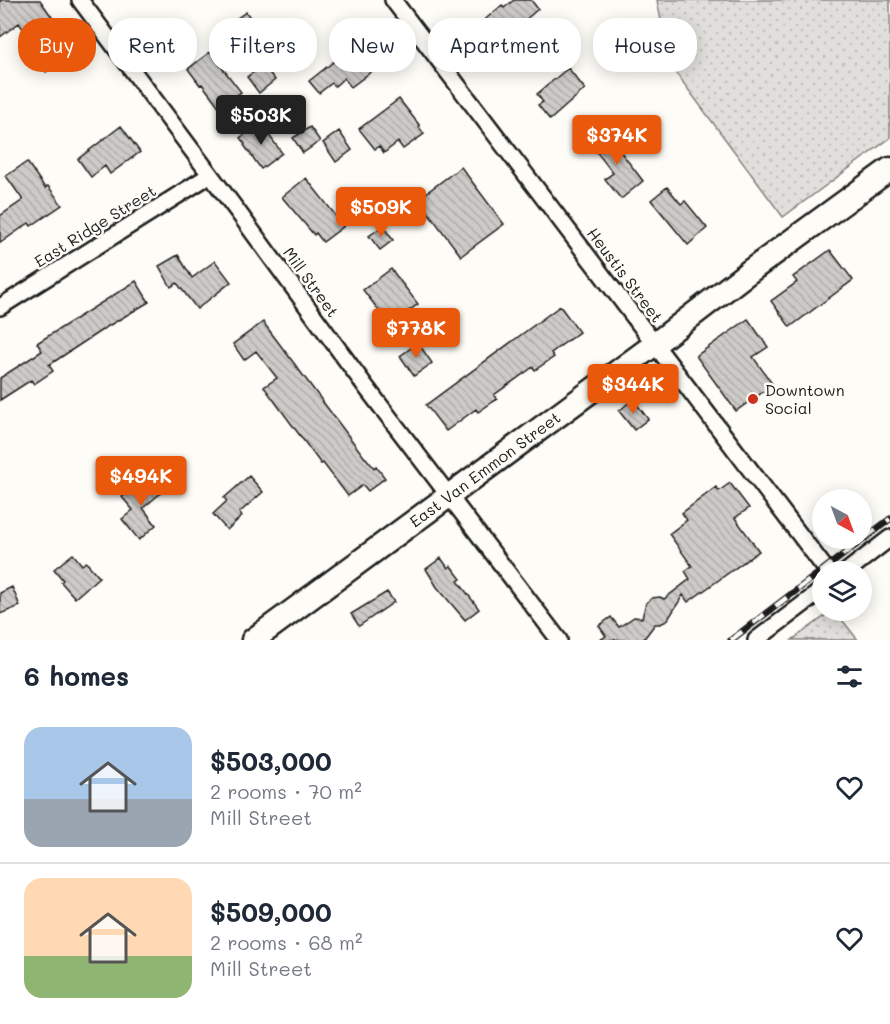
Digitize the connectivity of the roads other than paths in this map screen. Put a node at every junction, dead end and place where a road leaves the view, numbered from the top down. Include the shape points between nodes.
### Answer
1 (80, 0) edge
2 (393, 0) edge
3 (890, 169) edge
4 (210, 175) junction
5 (0, 307) edge
6 (655, 344) junction
7 (448, 497) junction
8 (890, 538) edge
9 (820, 561) edge
10 (860, 561) edge
11 (812, 598) edge
12 (253, 640) edge
13 (559, 640) edge
14 (756, 640) edge

1 - 4 street, Mill Street
2 - 6 street, Heustis Street
3 - 6 street, East Van Emmon Street
4 - 5 street, East Ridge Street
4 - 7 street, Mill Street
6 - 7 street, East Van Emmon Street
6 - 9 street, Heustis Street
7 - 12 street, East Van Emmon Street
7 - 13 street, Mill Street
8 - 10 street
11 - 14 street

